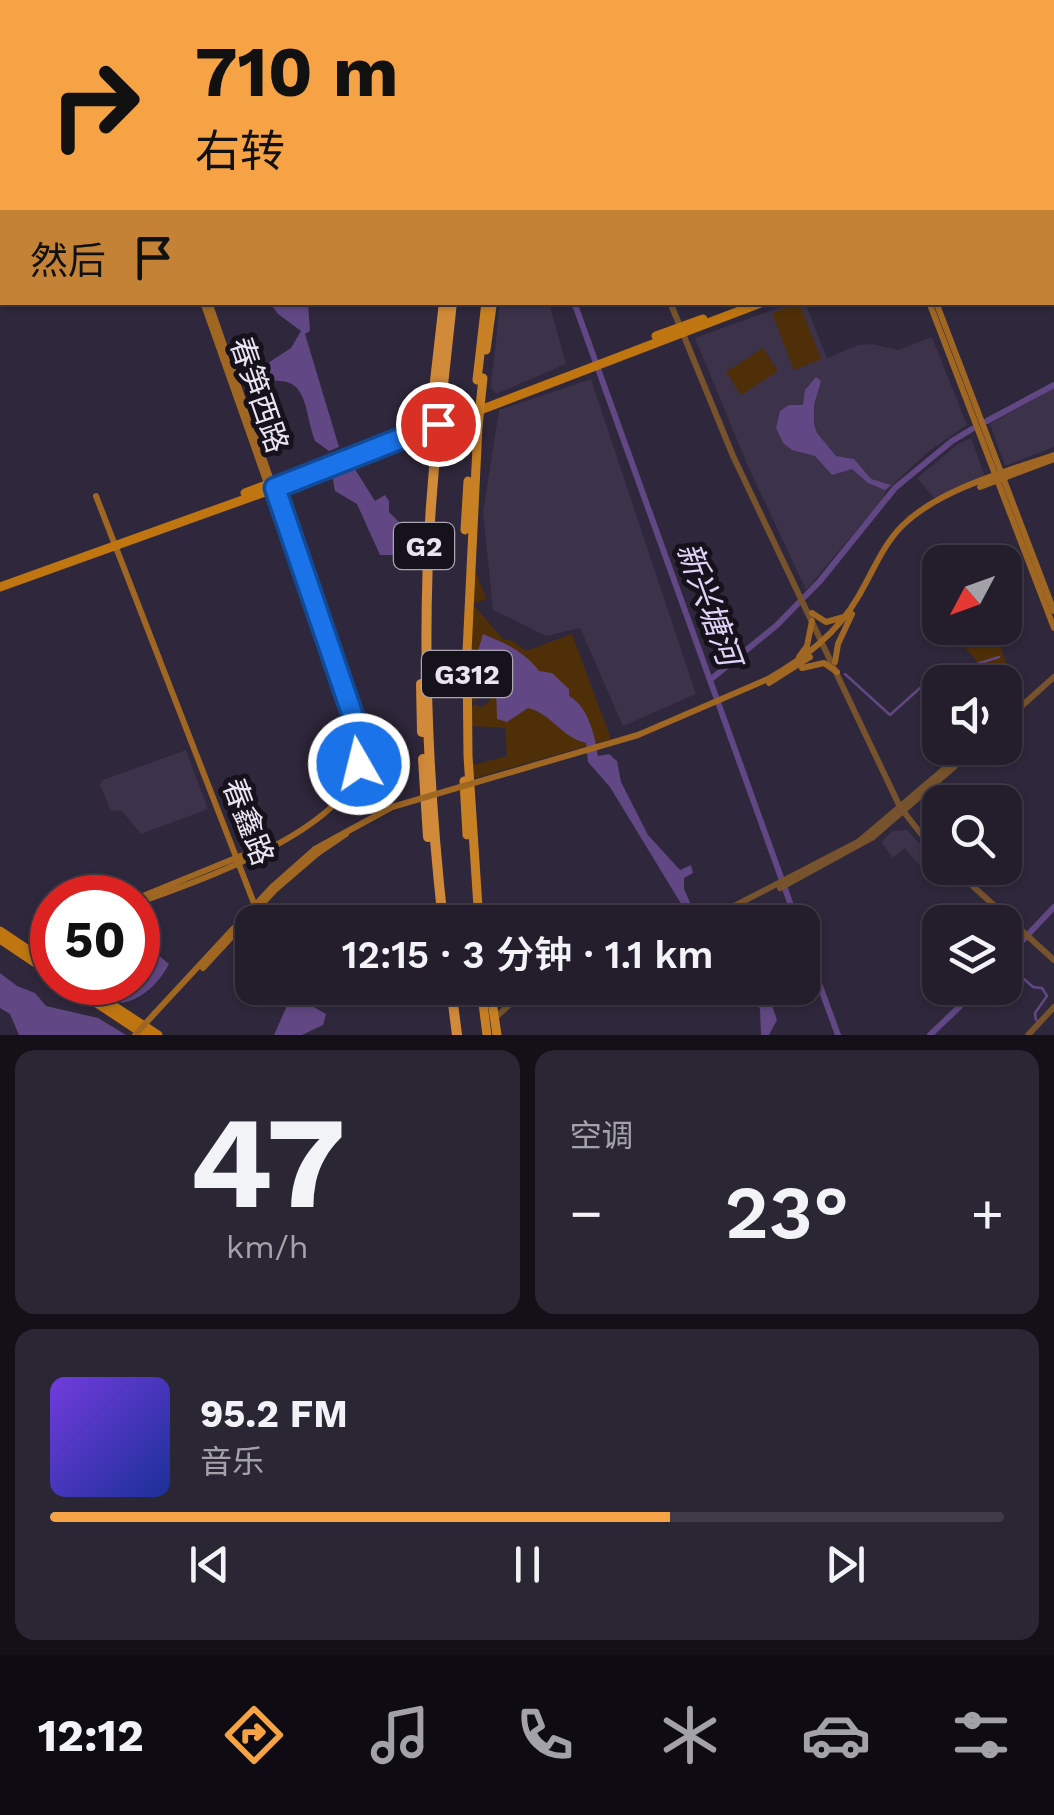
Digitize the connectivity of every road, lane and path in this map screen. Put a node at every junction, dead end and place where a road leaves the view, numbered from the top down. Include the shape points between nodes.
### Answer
1 (207, 305) edge
2 (444, 305) edge
3 (452, 305) edge
4 (489, 305) edge
5 (673, 305) edge
6 (741, 305) edge
7 (754, 305) edge
8 (933, 305) edge
9 (684, 329) junction
10 (435, 414) junction
11 (1054, 457) edge
12 (999, 476) junction
13 (271, 486) junction
14 (96, 496) dead end
15 (115, 543) junction
16 (0, 585) edge
17 (1054, 611) edge
18 (809, 612) junction
19 (848, 616) junction
20 (1054, 628) edge
21 (824, 642) junction
22 (835, 662) junction
23 (793, 668) junction
24 (836, 672) junction
25 (1054, 674) edge
26 (1022, 703) edge
27 (952, 765) edge
28 (903, 808) junction
29 (922, 833) edge
30 (238, 862) junction
31 (968, 885) edge
32 (969, 885) edge
33 (774, 888) junction
34 (160, 892) edge
35 (254, 905) edge
36 (258, 905) edge
37 (438, 905) edge
38 (476, 905) edge
39 (738, 905) edge
40 (743, 905) edge
41 (987, 905) edge
42 (990, 905) edge
43 (235, 930) edge
44 (0, 931) edge
45 (1022, 935) edge
46 (0, 940) edge
47 (30, 954) edge
48 (30, 957) edge
49 (1054, 963) edge
50 (98, 1005) edge
51 (112, 1005) edge
52 (450, 1005) edge
53 (489, 1005) edge
54 (492, 1005) edge
55 (509, 1005) edge
56 (1054, 1007) edge
57 (495, 1018) junction
58 (140, 1035) edge
59 (158, 1035) edge
60 (454, 1035) edge
61 (492, 1035) edge
62 (1028, 1035) edge

1 - 13 main road, 春笋西路
2 - 10 highway, G2
3 - 10 highway, G2
4 - 38 highway, G312, bridge via 464,545 463,750
5 - 9 street
6 - 9 main road
7 - 9 main road
8 - 12 main road
9 - 13 main road
9 - 18 street via 733,456
10 - 37 highway, G2, bridge via 421,694
11 - 12 main road
12 - 17 main road
12 - 19 main road via 939,500 902,526
12 - 20 main road
13 - 15 main road
13 - 30 main road, 春笋西路 via 354,730 356,763 327,809
14 - 15 main road, 春鑫路
15 - 16 main road
15 - 30 main road, 春鑫路
18 - 19 main road via 826,622
18 - 21 street
18 - 23 main road via 807,646
19 - 21 main road
19 - 22 main road
21 - 22 street
21 - 23 main road
21 - 24 street
22 - 28 street
23 - 24 main road via 824,663
23 - 36 main road, bridge via 638,735 392,808 317,851
24 - 28 street
25 - 26 street
27 - 28 street
28 - 29 street
28 - 33 street via 861,846
30 - 34 main road, 春笋西路
30 - 35 main road, 春鑫路
31 - 41 street
32 - 42 street
33 - 39 street
33 - 40 street
43 - 58 main road, bridge
44 - 47 main road
45 - 49 street
46 - 48 main road
50 - 58 main road
51 - 59 main road
52 - 60 highway
53 - 61 highway
54 - 57 highway
55 - 57 street
56 - 62 street
57 - 61 highway

